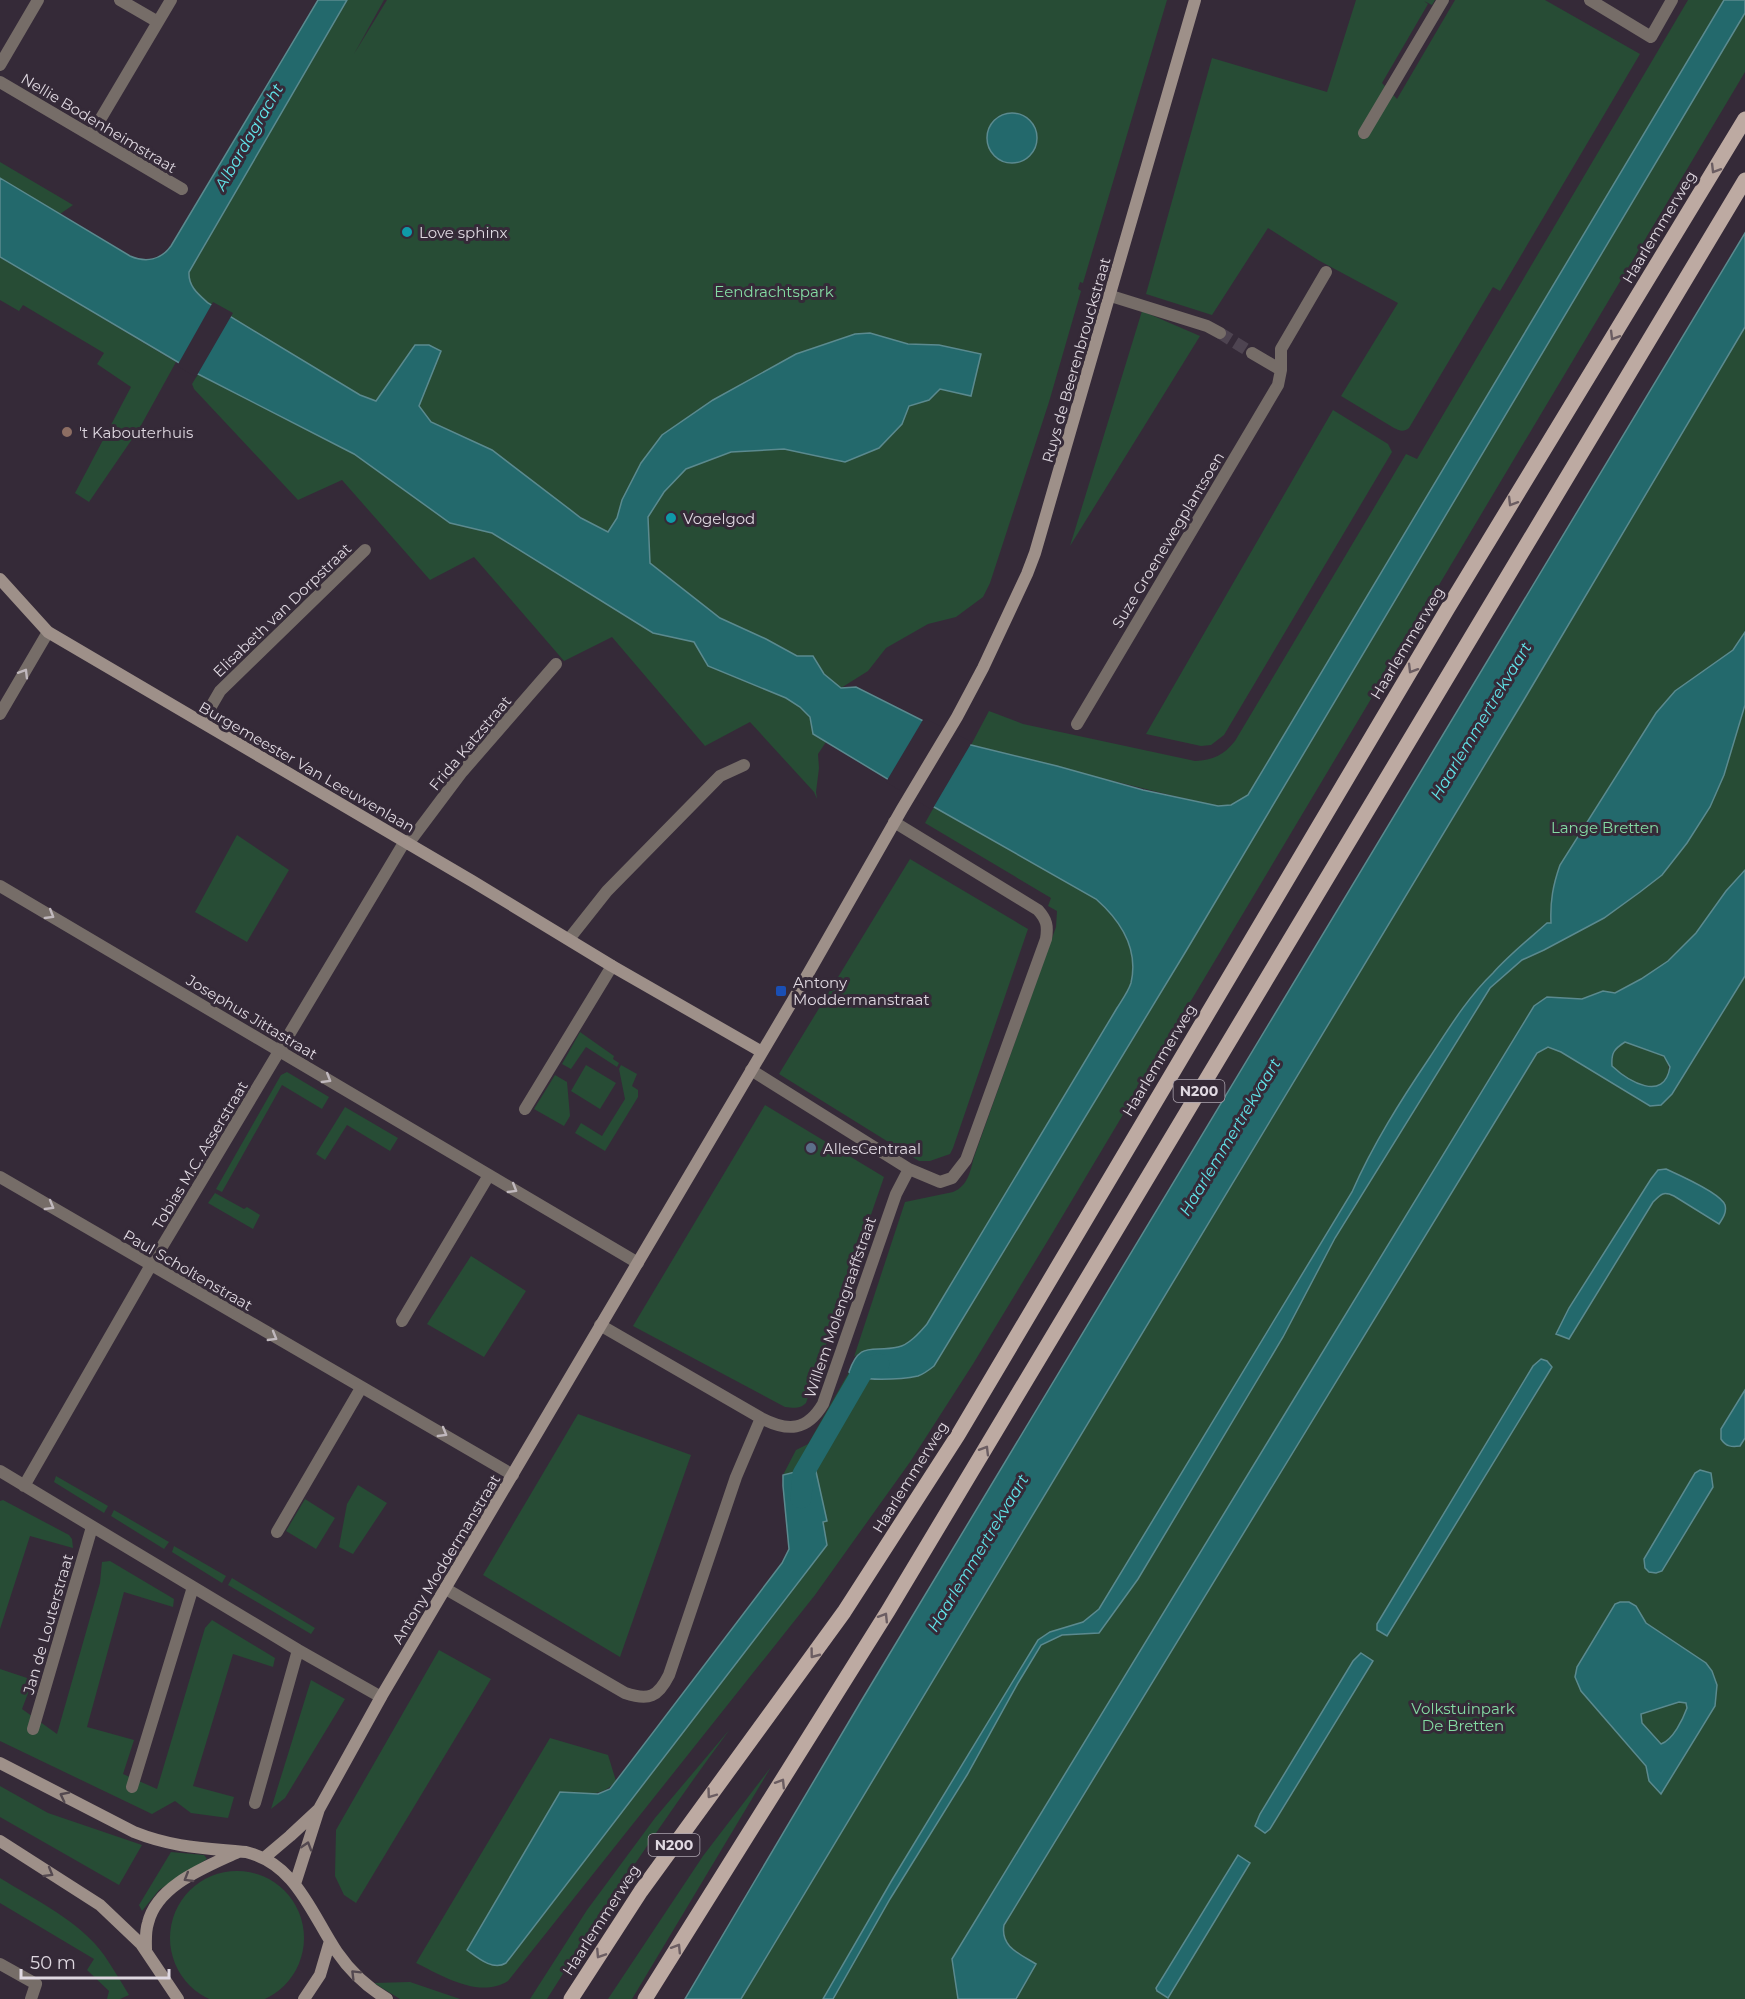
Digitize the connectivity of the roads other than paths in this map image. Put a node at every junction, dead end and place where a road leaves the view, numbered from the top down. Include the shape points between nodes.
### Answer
1 (38, 0) edge
2 (120, 0) edge
3 (171, 0) edge
4 (1195, 0) edge
5 (1443, 0) edge
6 (1590, 0) edge
7 (1672, 0) edge
8 (158, 22) junction
9 (0, 65) edge
10 (0, 82) edge
11 (1745, 119) edge
12 (1364, 133) dead end
13 (91, 135) junction
14 (1745, 180) edge
15 (182, 189) dead end
16 (1326, 272) dead end
17 (1111, 296) junction
18 (1220, 333) tunnel mouth
19 (1252, 353) tunnel mouth
20 (1281, 370) junction
21 (365, 550) dead end
22 (0, 579) edge
23 (48, 632) junction
24 (556, 664) dead end
25 (0, 714) edge
26 (202, 722) junction
27 (1077, 724) dead end
28 (744, 765) dead end
29 (902, 809) joint
30 (894, 822) junction
31 (406, 843) junction
32 (0, 886) edge
33 (569, 939) junction
34 (612, 966) junction
35 (279, 1051) junction
36 (762, 1052) junction
37 (751, 1070) junction
38 (525, 1109) dead end
39 (909, 1169) junction
40 (489, 1175) junction
41 (0, 1177) edge
42 (638, 1263) junction
43 (151, 1265) junction
44 (402, 1321) dead end
45 (600, 1325) junction
46 (361, 1388) junction
47 (761, 1418) junction
48 (0, 1473) edge
49 (513, 1475) junction
50 (24, 1486) junction
51 (92, 1527) junction
52 (277, 1532) dead end
53 (193, 1587) junction
54 (446, 1589) junction
55 (298, 1650) junction
56 (381, 1697) junction
57 (33, 1729) dead end
58 (0, 1763) edge
59 (132, 1787) dead end
60 (255, 1803) dead end
61 (319, 1809) junction
62 (0, 1841) edge
63 (240, 1851) junction
64 (264, 1858) junction
65 (295, 1884) junction
66 (330, 1941) junction
67 (146, 1951) junction
68 (0, 1964) edge
69 (31, 1999) edge
70 (178, 1999) edge
71 (304, 1999) edge
72 (387, 1999) edge
73 (571, 1999) edge
74 (645, 1999) edge

1 - 9 street
2 - 8 street
3 - 8 street
4 - 17 street, Ruys de Beerenbrouckstraat
5 - 12 street
6 - 7 street via 1651,37
8 - 13 street
10 - 13 street, Nellie Bodenheimstraat
11 -> 73 main road, Haarlemmerweg / N200 via 1448,608 958,1435 844,1612 641,1891
13 - 15 street, Nellie Bodenheimstraat
74 -> 14 main road, N200 via 888,1611
16 - 20 street, Suze Groenewegplantsoen via 1281,349
17 - 18 street
17 - 29 street, Ruys de Beerenbrouckstraat via 1027,574 957,717
19 - 20 street
20 - 27 street, Suze Groenewegplantsoen via 1273,394
21 - 26 street, Elisabeth van Dorpstraat via 220,691
22 - 23 street, Burgemeester Van Leeuwenlaan
25 -> 23 street
23 - 26 street, Burgemeester Van Leeuwenlaan
24 - 31 street, Frida Katzstraat
26 - 31 street, Burgemeester Van Leeuwenlaan
28 - 33 street via 720,776 608,891
29 - 30 street, Antony Moddermanstraat
30 - 36 street, Antony Moddermanstraat
30 - 39 street via 1038,910 1047,928 966,1160 952,1178 940,1182
31 - 33 street, Burgemeester Van Leeuwenlaan
31 - 35 street, Tobias M.C. Asserstraat
32 -> 35 street, Josephus Jittastraat
33 - 34 street, Burgemeester Van Leeuwenlaan
34 - 36 street, Burgemeester Van Leeuwenlaan
34 - 38 street
35 -> 40 street, Josephus Jittastraat
35 - 43 street, Tobias M.C. Asserstraat
36 - 37 street, Antony Moddermanstraat
37 - 39 street
37 - 42 street, Antony Moddermanstraat
39 - 47 street, Willem Molengraaffstraat via 896,1194 823,1404 806,1424 795,1427 781,1427
40 -> 42 street, Josephus Jittastraat
40 - 44 street
41 -> 43 street, Paul Scholtenstraat
42 - 45 street, Antony Moddermanstraat
43 -> 46 street, Paul Scholtenstraat
43 - 50 street, Tobias M.C. Asserstraat
45 - 47 street
45 - 49 street, Antony Moddermanstraat
46 -> 49 street, Paul Scholtenstraat
46 - 52 street
47 - 54 street via 736,1477 669,1675 656,1693 648,1697 625,1693
48 - 50 street
49 - 54 street, Antony Moddermanstraat
50 - 51 street
51 - 53 street
51 - 57 street, Jan de Louterstraat
53 - 55 street
53 - 59 street
54 - 56 street, Antony Moddermanstraat
55 - 56 street
55 - 60 street
56 - 61 street, Antony Moddermanstraat
63 -> 58 street via 183,1846 134,1832
61 - 64 street, Antony Moddermanstraat
65 -> 61 street, Antony Moddermanstraat
62 -> 67 street via 91,1898
63 - 64 street
63 -> 67 street via 183,1881 162,1898 148,1920
64 - 65 street
65 - 66 street
66 - 71 street via 320,1975
72 -> 66 street via 354,1973
67 - 70 street
68 - 69 street via 36,1984

